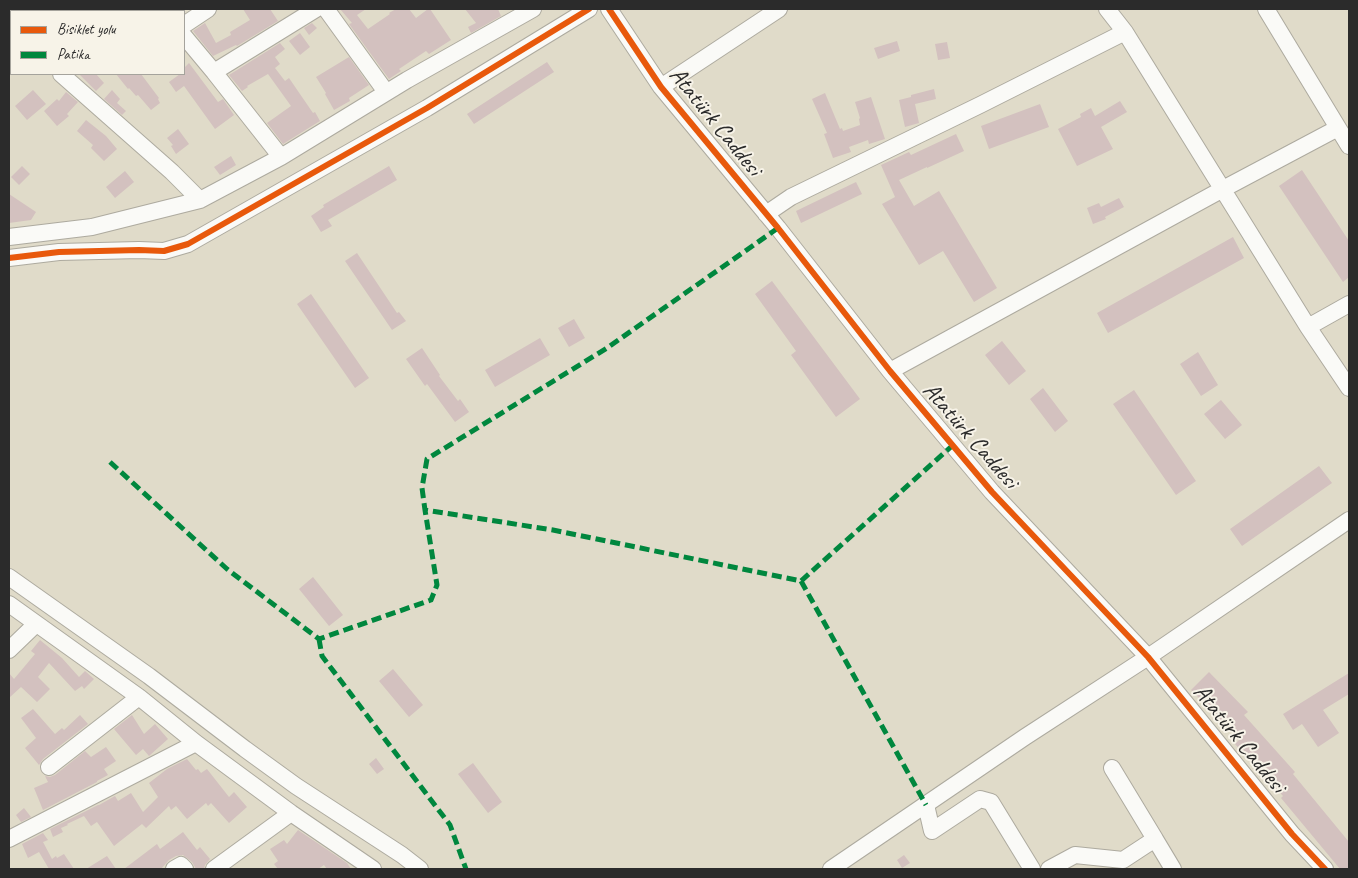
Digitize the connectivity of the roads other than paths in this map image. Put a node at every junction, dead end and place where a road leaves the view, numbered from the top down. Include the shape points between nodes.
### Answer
1 (208, 9) edge
2 (316, 9) edge
3 (326, 9) edge
4 (533, 9) edge
5 (589, 9) edge
6 (608, 9) edge
7 (779, 9) edge
8 (1266, 9) edge
9 (1113, 10) edge
10 (185, 24) edge
11 (1125, 32) junction
12 (185, 37) edge
13 (214, 72) junction
14 (62, 75) edge
15 (661, 87) junction
16 (386, 92) junction
17 (1338, 128) junction
18 (1349, 146) edge
19 (281, 157) junction
20 (1223, 190) junction
21 (200, 200) junction
22 (766, 214) junction
23 (9, 237) edge
24 (9, 258) edge
25 (1349, 304) edge
26 (1308, 327) junction
27 (890, 371) junction
28 (1349, 388) edge
29 (1349, 520) edge
30 (9, 577) edge
31 (9, 604) edge
32 (36, 624) junction
33 (9, 650) edge
34 (1148, 657) junction
35 (139, 697) junction
36 (196, 743) junction
37 (49, 767) dead end
38 (1112, 768) dead end
39 (926, 805) junction
40 (291, 813) junction
41 (9, 839) edge
42 (1155, 839) junction
43 (174, 869) edge
44 (185, 869) edge
45 (214, 869) edge
46 (373, 869) edge
47 (420, 869) edge
48 (832, 869) edge
49 (1032, 869) edge
50 (1049, 869) edge
51 (1173, 869) edge
52 (1324, 869) edge

1 - 10 street
2 - 13 street
3 - 16 street
4 - 16 street
5 - 24 street via 427,108 188,244 164,251 59,252
6 - 15 street, Atatürk Caddesi
7 - 15 street
8 - 17 street
9 - 11 street
11 - 20 street
11 - 22 street via 791,197
12 - 13 street
13 - 19 street
14 - 21 street
15 - 22 street, Atatürk Caddesi
16 - 19 street
17 - 18 street
17 - 20 street
19 - 21 street
20 - 26 street
20 - 27 street
21 - 23 street via 92,227
22 - 27 street, Atatürk Caddesi
25 - 26 street
26 - 28 street
27 - 34 street, Atatürk Caddesi via 992,492
29 - 34 street
30 - 47 street via 296,786
31 - 32 street
32 - 33 street
32 - 35 street
34 - 39 street
34 - 52 street, Atatürk Caddesi
35 - 36 street
35 - 37 street
36 - 40 street
36 - 41 street
38 - 42 street
39 - 48 street
39 - 49 street via 932,831 980,799 991,802
40 - 45 street
40 - 46 street
42 - 50 street via 1123,860 1075,855
42 - 51 street
43 - 44 street via 181,865

